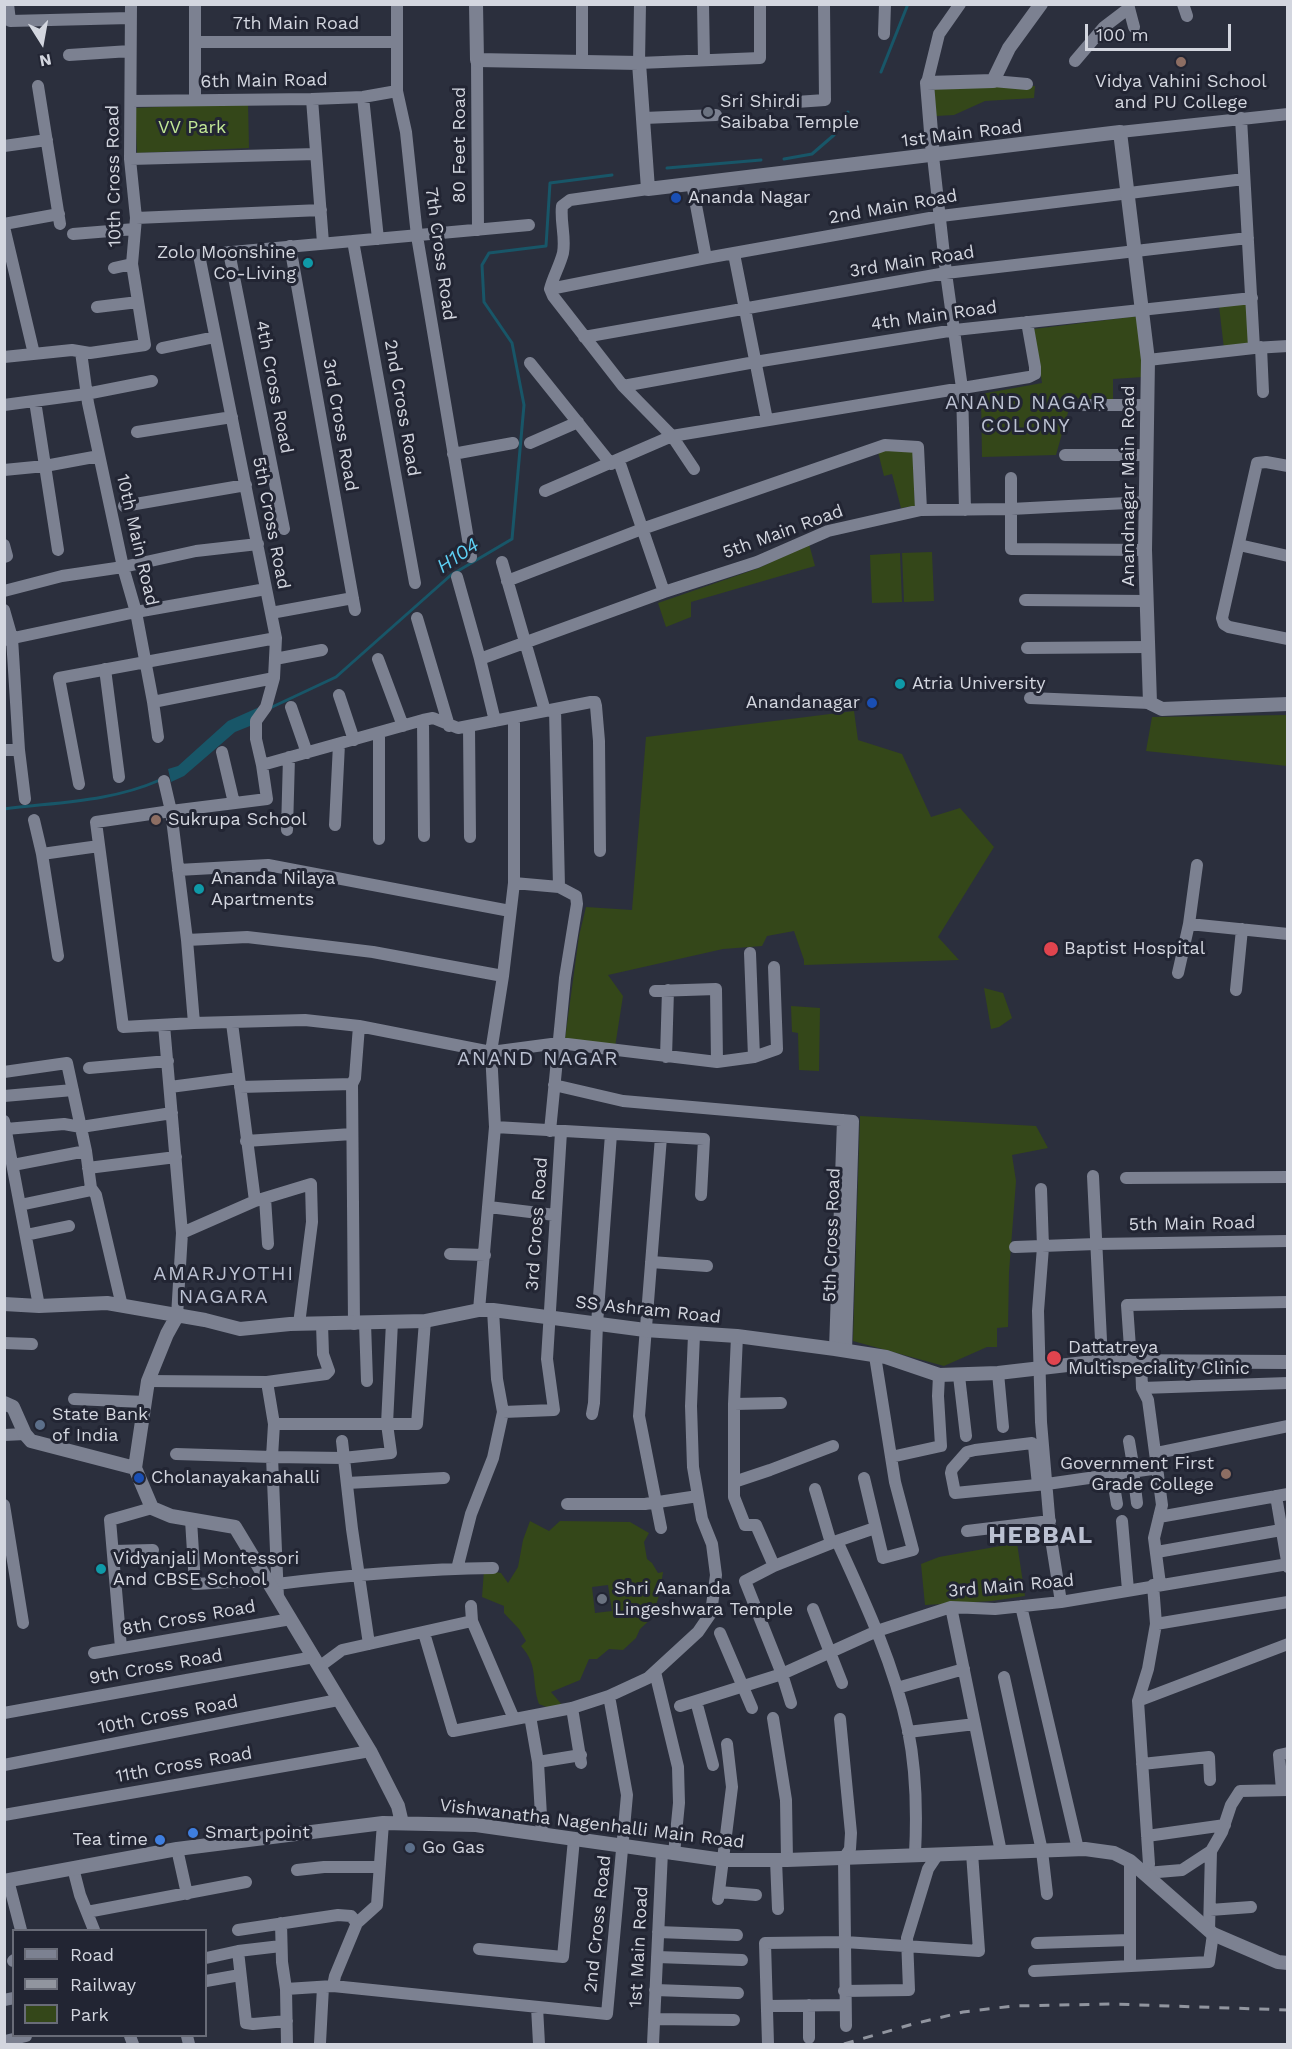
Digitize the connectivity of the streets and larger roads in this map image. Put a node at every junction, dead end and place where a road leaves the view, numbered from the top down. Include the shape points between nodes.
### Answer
1 (8, 4) edge
2 (131, 4) edge
3 (195, 4) edge
4 (397, 4) edge
5 (476, 4) edge
6 (582, 4) edge
7 (640, 4) edge
8 (703, 4) edge
9 (760, 4) edge
10 (824, 4) edge
11 (885, 4) edge
12 (960, 4) edge
13 (1040, 5) edge
14 (1128, 6) edge
15 (130, 18) junction
16 (1134, 27) dead end
17 (884, 34) dead end
18 (196, 42) junction
19 (397, 42) junction
20 (130, 51) junction
21 (69, 56) dead end
22 (477, 60) junction
23 (704, 60) junction
24 (1075, 61) dead end
25 (582, 62) junction
26 (639, 63) junction
27 (993, 81) junction
28 (927, 83) junction
29 (1027, 84) dead end
30 (38, 86) dead end
31 (398, 91) junction
32 (363, 97) junction
33 (312, 99) junction
34 (195, 100) junction
35 (131, 101) junction
36 (767, 104) dead end
37 (1284, 114) edge
38 (716, 115) dead end
39 (644, 118) junction
40 (1241, 118) junction
41 (1120, 132) junction
42 (47, 140) junction
43 (4, 146) edge
44 (316, 154) junction
45 (933, 156) junction
46 (130, 159) junction
47 (1244, 179) junction
48 (692, 184) junction
49 (648, 189) junction
50 (1128, 194) junction
51 (321, 210) junction
52 (940, 216) junction
53 (135, 223) junction
54 (529, 225) dead end
55 (4, 226) edge
56 (478, 230) junction
57 (74, 234) dead end
58 (417, 236) junction
59 (378, 238) junction
60 (1248, 238) junction
61 (353, 241) junction
62 (323, 243) junction
63 (290, 246) junction
64 (1135, 251) junction
65 (229, 252) junction
66 (734, 254) junction
67 (706, 258) junction
68 (132, 264) junction
69 (114, 268) dead end
70 (946, 273) junction
71 (550, 289) junction
72 (1252, 298) junction
73 (138, 302) junction
74 (97, 307) dead end
75 (745, 308) junction
76 (1143, 309) junction
77 (1028, 322) junction
78 (955, 330) junction
79 (216, 337) junction
80 (584, 337) junction
81 (1287, 346) edge
82 (162, 348) dead end
83 (1257, 348) junction
84 (81, 352) junction
85 (34, 354) junction
86 (4, 357) edge
87 (1148, 360) junction
88 (755, 362) junction
89 (530, 363) dead end
90 (152, 381) dead end
91 (623, 387) junction
92 (962, 388) junction
93 (1263, 392) dead end
94 (86, 394) junction
95 (35, 401) junction
96 (4, 405) edge
97 (1084, 405) dead end
98 (1148, 405) junction
99 (232, 417) junction
100 (767, 420) junction
101 (578, 422) junction
102 (137, 432) dead end
103 (672, 436) junction
104 (530, 442) dead end
105 (513, 443) dead end
106 (453, 454) junction
107 (1065, 455) dead end
108 (1146, 455) junction
109 (99, 456) junction
110 (615, 462) junction
111 (45, 466) junction
112 (1287, 466) edge
113 (694, 469) dead end
114 (4, 470) edge
115 (1011, 478) dead end
116 (246, 485) junction
117 (545, 491) dead end
118 (1146, 502) junction
119 (124, 506) dead end
120 (1011, 509) junction
121 (921, 510) junction
122 (965, 510) junction
123 (284, 529) dead end
124 (642, 529) junction
125 (258, 544) junction
126 (1239, 545) junction
127 (4, 546) edge
128 (58, 550) dead end
129 (1145, 550) junction
130 (471, 556) dead end
131 (1287, 556) edge
132 (4, 557) edge
133 (502, 562) dead end
134 (123, 567) junction
135 (457, 577) dead end
136 (507, 581) junction
137 (415, 583) dead end
138 (266, 589) junction
139 (4, 591) edge
140 (664, 592) junction
141 (1026, 600) dead end
142 (1147, 602) junction
143 (4, 610) edge
144 (136, 612) junction
145 (271, 613) junction
146 (417, 618) dead end
147 (276, 638) junction
148 (8, 639) edge
149 (1287, 639) edge
150 (526, 642) junction
151 (1148, 647) junction
152 (1027, 648) dead end
153 (322, 650) dead end
154 (275, 659) junction
155 (378, 659) dead end
156 (480, 659) junction
157 (146, 662) junction
158 (105, 669) junction
159 (274, 678) junction
160 (339, 695) dead end
161 (1030, 698) dead end
162 (153, 702) junction
163 (1150, 703) junction
164 (1287, 704) edge
165 (291, 707) dead end
166 (550, 710) junction
167 (514, 717) junction
168 (423, 720) junction
169 (495, 721) junction
170 (403, 726) junction
171 (449, 726) junction
172 (469, 726) junction
173 (379, 733) junction
174 (158, 737) dead end
175 (354, 740) junction
176 (339, 744) junction
177 (4, 750) edge
178 (19, 750) junction
179 (222, 752) dead end
180 (307, 753) junction
181 (289, 757) junction
182 (262, 765) junction
183 (119, 777) dead end
184 (164, 782) dead end
185 (79, 784) dead end
186 (25, 799) dead end
187 (234, 803) junction
188 (171, 811) junction
189 (34, 820) dead end
190 (335, 825) dead end
191 (287, 830) dead end
192 (424, 836) dead end
193 (470, 837) dead end
194 (379, 839) dead end
195 (99, 846) junction
196 (600, 851) dead end
197 (42, 854) junction
198 (1197, 865) dead end
199 (178, 870) junction
200 (514, 883) junction
201 (559, 887) junction
202 (510, 911) junction
203 (1189, 924) junction
204 (1242, 929) junction
205 (1287, 934) edge
206 (187, 940) junction
207 (750, 952) dead end
208 (58, 956) dead end
209 (774, 967) dead end
210 (1178, 973) dead end
211 (503, 976) junction
212 (1236, 990) dead end
213 (194, 1023) junction
214 (232, 1023) junction
215 (164, 1025) junction
216 (359, 1026) junction
217 (559, 1043) junction
218 (490, 1052) junction
219 (666, 1057) junction
220 (754, 1057) junction
221 (168, 1061) junction
222 (717, 1062) junction
223 (89, 1068) dead end
224 (4, 1072) edge
225 (240, 1082) junction
226 (352, 1084) junction
227 (554, 1085) junction
228 (170, 1087) junction
229 (73, 1090) junction
230 (4, 1096) edge
231 (172, 1113) junction
232 (5, 1125) edge
233 (81, 1127) junction
234 (495, 1127) junction
235 (555, 1132) junction
236 (352, 1134) junction
237 (611, 1134) junction
238 (661, 1137) junction
239 (246, 1141) junction
240 (86, 1151) junction
241 (176, 1157) junction
242 (13, 1165) junction
243 (88, 1168) junction
244 (1093, 1176) dead end
245 (1287, 1177) edge
246 (1126, 1178) dead end
247 (91, 1188) junction
248 (1041, 1190) dead end
249 (701, 1195) dead end
250 (260, 1199) junction
251 (20, 1204) junction
252 (489, 1207) junction
253 (555, 1215) junction
254 (69, 1226) dead end
255 (182, 1233) junction
256 (26, 1235) junction
257 (1287, 1241) edge
258 (268, 1244) dead end
259 (1096, 1244) junction
260 (1014, 1247) dead end
261 (1042, 1247) junction
262 (450, 1254) dead end
263 (485, 1255) junction
264 (651, 1262) junction
265 (707, 1266) dead end
266 (1287, 1302) edge
267 (4, 1304) edge
268 (39, 1306) junction
269 (122, 1306) junction
270 (486, 1310) junction
271 (177, 1316) junction
272 (549, 1317) junction
273 (424, 1321) junction
274 (392, 1322) junction
275 (359, 1323) junction
276 (299, 1324) junction
277 (322, 1324) junction
278 (597, 1324) junction
279 (645, 1330) junction
280 (694, 1335) junction
281 (737, 1336) junction
282 (4, 1343) edge
283 (32, 1344) dead end
284 (840, 1350) junction
285 (874, 1356) junction
286 (1102, 1362) junction
287 (1136, 1362) junction
288 (1287, 1362) edge
289 (1039, 1370) junction
290 (998, 1373) junction
291 (939, 1375) junction
292 (958, 1376) junction
293 (148, 1381) junction
294 (367, 1381) dead end
295 (267, 1382) junction
296 (1287, 1383) edge
297 (1142, 1388) junction
298 (74, 1399) dead end
299 (145, 1402) junction
300 (4, 1403) edge
301 (781, 1403) dead end
302 (734, 1404) junction
303 (503, 1412) junction
304 (592, 1414) dead end
305 (274, 1424) junction
306 (387, 1424) junction
307 (1287, 1426) edge
308 (1003, 1427) dead end
309 (25, 1434) junction
310 (4, 1435) edge
311 (966, 1436) dead end
312 (342, 1441) dead end
313 (1130, 1441) dead end
314 (833, 1446) dead end
315 (1156, 1453) junction
316 (176, 1454) dead end
317 (272, 1457) junction
318 (891, 1457) junction
319 (343, 1458) junction
320 (135, 1468) junction
321 (1159, 1468) junction
322 (1134, 1471) junction
323 (1112, 1474) junction
324 (444, 1478) dead end
325 (864, 1478) dead end
326 (734, 1482) junction
327 (347, 1483) junction
328 (1042, 1484) junction
329 (816, 1489) dead end
330 (1282, 1495) edge
331 (698, 1496) junction
332 (656, 1501) junction
333 (1137, 1503) dead end
334 (567, 1504) dead end
335 (1117, 1504) dead end
336 (4, 1505) edge
337 (152, 1508) junction
338 (1159, 1516) junction
339 (191, 1520) junction
340 (1050, 1521) junction
341 (1122, 1521) dead end
342 (661, 1528) dead end
343 (875, 1528) junction
344 (1281, 1530) junction
345 (968, 1531) dead end
346 (834, 1542) junction
347 (153, 1550) dead end
348 (113, 1551) junction
349 (1157, 1552) junction
350 (1287, 1565) edge
351 (774, 1566) junction
352 (457, 1569) junction
353 (493, 1569) dead end
354 (358, 1575) junction
355 (1156, 1584) junction
356 (274, 1587) junction
357 (1128, 1590) junction
358 (1061, 1602) junction
359 (1287, 1602) edge
360 (471, 1606) dead end
361 (951, 1606) junction
362 (1021, 1606) junction
363 (813, 1609) dead end
364 (291, 1619) junction
365 (472, 1621) junction
366 (23, 1623) dead end
367 (1156, 1624) junction
368 (877, 1631) junction
369 (424, 1633) junction
370 (720, 1633) dead end
371 (369, 1644) junction
372 (1287, 1644) edge
373 (121, 1648) junction
374 (831, 1652) junction
375 (94, 1653) dead end
376 (317, 1662) junction
377 (964, 1669) junction
378 (655, 1671) junction
379 (782, 1674) junction
380 (1004, 1677) dead end
381 (842, 1683) dead end
382 (744, 1687) junction
383 (897, 1688) junction
384 (609, 1696) junction
385 (338, 1700) junction
386 (696, 1701) junction
387 (1138, 1701) junction
388 (791, 1703) dead end
389 (680, 1706) dead end
390 (573, 1708) junction
391 (752, 1708) dead end
392 (4, 1713) edge
393 (530, 1716) junction
394 (772, 1718) dead end
395 (514, 1719) junction
396 (840, 1719) dead end
397 (975, 1724) junction
398 (908, 1732) junction
399 (727, 1744) dead end
400 (370, 1751) junction
401 (1287, 1754) edge
402 (538, 1762) junction
403 (1142, 1764) junction
404 (714, 1765) dead end
405 (4, 1766) edge
406 (1210, 1780) dead end
407 (1285, 1790) edge
408 (4, 1815) edge
409 (382, 1823) junction
410 (402, 1823) junction
411 (1225, 1826) junction
412 (542, 1834) junction
413 (1147, 1836) junction
414 (574, 1839) junction
415 (623, 1846) junction
416 (177, 1849) junction
417 (1078, 1849) junction
418 (1042, 1851) junction
419 (1211, 1851) junction
420 (1001, 1852) junction
421 (668, 1853) junction
422 (972, 1853) junction
423 (915, 1854) junction
424 (938, 1854) junction
425 (844, 1858) junction
426 (723, 1860) junction
427 (782, 1860) junction
428 (1130, 1861) junction
429 (379, 1867) junction
430 (73, 1868) junction
431 (297, 1870) dead end
432 (1146, 1873) junction
433 (6, 1880) edge
434 (246, 1882) dead end
435 (187, 1894) junction
436 (1047, 1894) dead end
437 (756, 1895) dead end
438 (1251, 1906) dead end
439 (778, 1909) dead end
440 (1210, 1910) junction
441 (87, 1912) junction
442 (281, 1923) junction
443 (357, 1923) junction
444 (21, 1929) edge
445 (94, 1929) edge
446 (238, 1930) dead end
447 (658, 1932) junction
448 (1211, 1932) junction
449 (737, 1935) dead end
450 (1129, 1940) junction
451 (845, 1942) junction
452 (1037, 1943) dead end
453 (282, 1946) junction
454 (906, 1946) junction
455 (479, 1949) dead end
456 (238, 1951) junction
457 (657, 1957) junction
458 (207, 1958) edge
459 (742, 1960) dead end
460 (1287, 1963) edge
461 (1130, 1966) junction
462 (1034, 1971) dead end
463 (240, 1975) junction
464 (207, 1981) edge
465 (328, 1986) junction
466 (286, 1989) junction
467 (655, 1990) junction
468 (844, 1991) junction
469 (738, 1993) dead end
470 (844, 2005) junction
471 (768, 2006) junction
472 (808, 2006) junction
473 (537, 2007) junction
474 (654, 2019) junction
475 (734, 2020) dead end
476 (287, 2021) junction
477 (846, 2026) dead end
478 (22, 2037) edge
479 (809, 2038) dead end
480 (5, 2041) edge
481 (320, 2043) dead end
482 (287, 2044) edge
483 (539, 2044) edge
484 (653, 2044) edge
485 (768, 2044) edge

1 - 15 street via 9,21
2 - 15 street, 10th Cross Road
3 - 18 street
4 - 19 street, 7th Cross Road
5 - 22 street
6 - 25 street
7 - 26 street
8 - 23 street
9 - 23 street via 760,58
10 - 36 street via 825,100
11 - 17 street
12 - 28 street via 939,34
13 - 27 street via 1009,48
14 - 16 street
14 - 24 street
15 - 20 street, 10th Cross Road
18 - 19 street, 7th Main Road
18 - 34 street
19 - 31 street, 7th Cross Road
20 - 21 street
20 - 35 street, 10th Cross Road
22 - 25 street
22 - 56 street, 80 Feet Road
23 - 26 street
25 - 26 street
26 - 39 street
27 - 28 street
27 - 29 street
28 - 45 street
30 - 42 street
31 - 32 street, 6th Main Road
31 - 58 street, 7th Cross Road
32 - 33 street, 6th Main Road
32 - 59 street
33 - 34 street, 6th Main Road
33 - 44 street
34 - 35 street, 6th Main Road
35 - 46 street, 10th Cross Road
37 - 40 street, 1st Main Road
38 - 39 street
39 - 49 street
40 - 41 street, 1st Main Road
40 - 47 street
41 - 45 street, 1st Main Road
41 - 50 street, Anandnagar Main Road
42 - 43 street
42 - 55 street via 60,219
44 - 46 street
44 - 51 street
45 - 48 street, 1st Main Road
45 - 52 street
46 - 53 street, 10th Cross Road
47 - 50 street, 2nd Main Road
47 - 60 street
48 - 49 street, 1st Main Road
48 - 67 street
49 - 71 street via 570,200 562,206 563,253
50 - 52 street, 2nd Main Road
50 - 64 street, Anandnagar Main Road
51 - 53 street
51 - 62 street
52 - 66 street, 2nd Main Road
52 - 70 street
53 - 57 street
53 - 68 street, 10th Cross Road
54 - 56 street
55 - 85 street
56 - 58 street
58 - 59 street
58 - 106 street, 7th Cross Road
59 - 61 street
60 - 64 street, 3rd Main Road
60 - 72 street
61 - 62 street
61 - 137 street, 2nd Cross Road
62 - 63 street
63 - 65 street
63 - 145 street, 3rd Cross Road via 354,604
64 - 70 street, 3rd Main Road
64 - 76 street, Anandnagar Main Road
65 - 79 street, 5th Cross Road via 199,255
65 - 123 street, 4th Cross Road
66 - 67 street, 2nd Main Road
66 - 75 street
67 - 71 street, 2nd Main Road
68 - 69 street
68 - 73 street, 10th Cross Road
70 - 75 street, 3rd Main Road
70 - 78 street
71 - 80 street
72 - 76 street, 4th Main Road
72 - 83 street
73 - 74 street
73 - 84 street, 10th Cross Road via 145,345
75 - 80 street, 3rd Main Road
75 - 88 street
76 - 77 street, 4th Main Road
76 - 87 street, Anandnagar Main Road
77 - 78 street, 4th Main Road
77 - 92 street via 1035,374
78 - 88 street, 4th Main Road
78 - 92 street
79 - 82 street
79 - 99 street, 5th Cross Road
80 - 91 street
81 - 83 street
83 - 87 street
83 - 93 street
84 - 85 street
84 - 94 street, 10th Main Road
85 - 86 street
87 - 98 street, Anandnagar Main Road
88 - 91 street, 4th Main Road
88 - 100 street
89 - 101 street
90 - 94 street
91 - 103 street
92 - 100 street
92 - 122 street
94 - 95 street
94 - 109 street, 10th Main Road
95 - 96 street
95 - 111 street
97 - 98 street
98 - 108 street, Anandnagar Main Road
99 - 102 street
99 - 116 street, 5th Cross Road
100 - 103 street
101 - 104 street
101 - 110 street
103 - 110 street
103 - 113 street
105 - 106 street
106 - 130 street, 7th Cross Road
107 - 108 street
108 - 118 street, Anandnagar Main Road
109 - 111 street
109 - 134 street, 10th Main Road
110 - 117 street
110 - 124 street
111 - 114 street
111 - 128 street
112 - 126 street via 1257,463
115 - 120 street
116 - 119 street
116 - 125 street, 5th Cross Road
118 - 120 street, 5th Main Road
118 - 129 street, Anandnagar Main Road
120 - 122 street, 5th Main Road
120 - 129 street via 1011,549
121 - 122 street, 5th Main Road
121 - 124 street via 918,447 885,445
121 - 140 street, 5th Main Road via 828,531 757,562
124 - 136 street
124 - 140 street
125 - 134 street via 196,551
125 - 138 street, 5th Cross Road
126 - 131 street
126 - 149 street via 1222,618 1224,624
127 - 132 street
129 - 142 street, Anandnagar Main Road
133 - 136 street
134 - 139 street via 62,576
134 - 144 street, 10th Main Road
135 - 156 street
136 - 150 street
138 - 144 street
138 - 145 street, 5th Cross Road
140 - 150 street, 5th Main Road
141 - 142 street
142 - 151 street, Anandnagar Main Road
143 - 148 street
144 - 148 street
144 - 157 street, 10th Main Road
145 - 147 street, 5th Cross Road
146 - 171 street
147 - 154 street, 5th Cross Road
147 - 157 street
148 - 178 street
150 - 156 street, 5th Main Road
150 - 166 street
151 - 152 street
151 - 163 street, Anandnagar Main Road
153 - 154 street
154 - 159 street, 5th Cross Road
155 - 170 street
156 - 169 street
157 - 158 street
157 - 162 street, 10th Main Road
158 - 183 street
158 - 185 street via 60,678
159 - 162 street
159 - 182 street, 5th Cross Road via 256,721
160 - 175 street
161 - 163 street
162 - 174 street, 10th Main Road
163 - 164 street via 1162,710
165 - 180 street
166 - 167 street
166 - 196 street via 591,702 597,706
166 - 201 street
167 - 169 street
167 - 200 street
168 - 170 street
168 - 171 street via 433,718
168 - 192 street
169 - 172 street
170 - 173 street
171 - 172 street
172 - 193 street
173 - 175 street
173 - 194 street
175 - 176 street
176 - 180 street
176 - 190 street
177 - 178 street
178 - 186 street
179 - 187 street
180 - 181 street
181 - 182 street
181 - 191 street
182 - 187 street via 267,799
184 - 188 street
187 - 188 street
188 - 195 street via 96,822
188 - 199 street
189 - 197 street
195 - 197 street
195 - 215 street via 123,1027
197 - 208 street
198 - 203 street
199 - 202 street via 268,865
199 - 206 street
200 - 201 street
200 - 202 street
201 - 217 street, 3rd Cross Road via 576,896 577,904
202 - 211 street
203 - 204 street
203 - 210 street
204 - 205 street
204 - 212 street
206 - 211 street via 247,937 374,952
206 - 213 street
207 - 220 street
209 - 220 street via 777,1049
211 - 218 street
213 - 214 street
213 - 215 street
214 - 216 street via 305,1020
214 - 225 street
215 - 221 street
216 - 218 street
216 - 226 street via 356,1078
217 - 218 street
217 - 219 street
217 - 227 street, 3rd Cross Road
218 - 234 street
219 - 222 street
219 - 222 street via 662,990 716,989
220 - 222 street
221 - 223 street
221 - 228 street
224 - 229 street via 67,1063
225 - 226 street
225 - 228 street
225 - 239 street
226 - 236 street
227 - 235 street, 3rd Cross Road
227 - 284 street, 5th Cross Road via 623,1101 848,1120
228 - 231 street
229 - 230 street
229 - 233 street
231 - 233 street
231 - 241 street
232 - 233 street
232 - 242 street
233 - 240 street
234 - 235 street
234 - 252 street
235 - 237 street
235 - 253 street, 3rd Cross Road
236 - 239 street
236 - 275 street
237 - 238 street
237 - 278 street
238 - 249 street via 704,1139
238 - 264 street
239 - 250 street
240 - 242 street
240 - 243 street
241 - 243 street
241 - 255 street
242 - 251 street
243 - 247 street
244 - 259 street
245 - 246 street
247 - 251 street
247 - 269 street via 96,1195
248 - 261 street
250 - 255 street
250 - 258 street
250 - 276 street via 311,1184 312,1222
251 - 256 street
252 - 253 street
252 - 263 street
253 - 272 street, 3rd Cross Road
254 - 256 street
255 - 271 street
256 - 268 street
257 - 259 street, 5th Main Road
259 - 261 street, 5th Main Road
259 - 286 street
260 - 261 street, 5th Main Road
261 - 289 street
262 - 263 street
263 - 270 street
264 - 265 street
264 - 279 street
266 - 287 street via 1127,1305
267 - 268 street, SS Ashram Road
268 - 269 street, SS Ashram Road
269 - 271 street, SS Ashram Road
270 - 272 street, SS Ashram Road
270 - 273 street, SS Ashram Road
270 - 303 street
271 - 276 street, SS Ashram Road via 240,1329
271 - 293 street
272 - 278 street, SS Ashram Road
272 - 303 street, 3rd Cross Road via 547,1359 554,1410
273 - 274 street, SS Ashram Road
273 - 306 street via 417,1424
274 - 275 street, SS Ashram Road
274 - 306 street
275 - 277 street, SS Ashram Road
275 - 294 street
276 - 277 street, SS Ashram Road
277 - 295 street via 328,1373
278 - 279 street, SS Ashram Road
278 - 304 street
279 - 280 street, SS Ashram Road
279 - 332 street via 639,1416
280 - 281 street, SS Ashram Road
280 - 331 street via 691,1406
281 - 284 street, SS Ashram Road
281 - 302 street
282 - 283 street
284 - 285 street, SS Ashram Road
285 - 291 street, SS Ashram Road
285 - 318 street
286 - 287 street, SS Ashram Road
286 - 289 street, SS Ashram Road
287 - 288 street, SS Ashram Road
287 - 297 street
289 - 290 street, SS Ashram Road
289 - 328 street
290 - 292 street, SS Ashram Road
290 - 308 street
291 - 292 street, SS Ashram Road
291 - 318 street via 941,1446
292 - 311 street
293 - 295 street
293 - 299 street
295 - 305 street
296 - 297 street
297 - 315 street via 1148,1400
298 - 299 street
299 - 320 street
300 - 309 street via 13,1407
301 - 302 street
302 - 326 street
303 - 352 street via 493,1458 471,1514
305 - 306 street
305 - 317 street
306 - 319 street via 391,1453
307 - 315 street
309 - 310 street
309 - 320 street via 31,1441
312 - 319 street
313 - 322 street
314 - 326 street
315 - 321 street
316 - 317 street
317 - 319 street
317 - 356 street
318 - 343 street via 913,1550 883,1558
319 - 327 street
320 - 337 street
321 - 322 street
321 - 338 street
322 - 323 street
322 - 333 street
323 - 328 street
323 - 335 street
324 - 327 street
325 - 343 street
326 - 351 street via 734,1497 745,1525 756,1526
327 - 354 street
328 - 328 street via 1032,1443 970,1451 951,1473 955,1493
328 - 340 street
329 - 346 street
330 - 338 street
330 - 344 street
331 - 332 street
331 - 378 street via 717,1575 711,1613 698,1632
332 - 334 street
332 - 342 street
336 - 366 street
337 - 339 street
337 - 348 street via 110,1520
338 - 349 street via 1154,1538
339 - 356 street via 235,1527
339 - 356 street via 195,1584
340 - 345 street
340 - 358 street
341 - 357 street
343 - 346 street
344 - 349 street
344 - 350 street
346 - 351 street
346 - 368 street
347 - 348 street
348 - 373 street
349 - 355 street
350 - 355 street, 3rd Main Road
351 - 379 street via 747,1579 745,1584
352 - 353 street
352 - 354 street
354 - 356 street
354 - 371 street
355 - 357 street, 3rd Main Road
355 - 367 street
356 - 364 street
357 - 358 street, 3rd Main Road
358 - 362 street, 3rd Main Road
359 - 367 street
360 - 365 street
361 - 362 street, 3rd Main Road
361 - 368 street, 3rd Main Road
361 - 377 street
362 - 417 street
363 - 374 street
364 - 373 street, 8th Cross Road
364 - 376 street
365 - 369 street
365 - 395 street
367 - 387 street
368 - 374 street, 3rd Main Road
368 - 383 street
369 - 371 street
369 - 395 street via 453,1731
370 - 382 street
371 - 376 street via 342,1650
372 - 387 street
373 - 375 street, 8th Cross Road
374 - 379 street, 3rd Main Road
374 - 381 street
376 - 385 street
376 - 392 street, 9th Cross Road
377 - 383 street
377 - 397 street
378 - 384 street
378 - 421 street, 1st Main Road via 678,1767 679,1803
379 - 382 street, 3rd Main Road
379 - 388 street
380 - 418 street
382 - 386 street, 3rd Main Road
382 - 391 street
383 - 398 street
384 - 390 street
384 - 415 street, 2nd Cross Road via 627,1795
385 - 400 street
385 - 405 street, 10th Cross Road
386 - 389 street, 3rd Main Road
386 - 404 street
387 - 403 street
390 - 393 street
390 - 402 street via 581,1759
393 - 395 street
393 - 402 street
394 - 427 street via 786,1800
396 - 425 street via 851,1833 850,1849
397 - 398 street
397 - 420 street
398 - 423 street via 917,1814
399 - 426 street via 732,1787
400 - 408 street, 11th Cross Road
400 - 410 street via 399,1806
401 - 407 street via 1279,1755
402 - 412 street
403 - 406 street via 1209,1757
403 - 413 street
407 - 411 street via 1240,1791
409 - 410 street, Vishwanatha Nagenhalli Main Road
409 - 416 street, Vishwanatha Nagenhalli Main Road
409 - 429 street
410 - 412 street, Vishwanatha Nagenhalli Main Road via 476,1825
411 - 413 street
411 - 419 street
412 - 414 street, Vishwanatha Nagenhalli Main Road
413 - 432 street
414 - 415 street, Vishwanatha Nagenhalli Main Road
414 - 455 street via 562,1957
415 - 421 street, Vishwanatha Nagenhalli Main Road
415 - 473 street, 2nd Cross Road via 607,2014
416 - 430 street, Vishwanatha Nagenhalli Main Road
416 - 435 street
417 - 418 street, Vishwanatha Nagenhalli Main Road
417 - 428 street, Vishwanatha Nagenhalli Main Road via 1114,1853
418 - 420 street, Vishwanatha Nagenhalli Main Road
418 - 436 street
419 - 432 street via 1182,1870
419 - 440 street
420 - 422 street, Vishwanatha Nagenhalli Main Road
421 - 426 street, Vishwanatha Nagenhalli Main Road
421 - 447 street, 1st Main Road
422 - 424 street, Vishwanatha Nagenhalli Main Road
422 - 454 street via 979,1951
423 - 424 street, Vishwanatha Nagenhalli Main Road
423 - 425 street, Vishwanatha Nagenhalli Main Road
424 - 454 street via 928,1869
425 - 427 street, Vishwanatha Nagenhalli Main Road
425 - 451 street
426 - 427 street, Vishwanatha Nagenhalli Main Road
426 - 437 street via 718,1895
427 - 439 street
428 - 432 street, Vishwanatha Nagenhalli Main Road
428 - 450 street
429 - 431 street
429 - 443 street via 377,1905
430 - 433 street, Vishwanatha Nagenhalli Main Road
430 - 441 street
432 - 448 street, Vishwanatha Nagenhalli Main Road
433 - 444 street
434 - 435 street
435 - 441 street
438 - 440 street
440 - 448 street
441 - 445 street
442 - 443 street via 338,1915 351,1916
442 - 446 street
442 - 453 street
443 - 465 street
447 - 449 street
447 - 457 street, 1st Main Road
448 - 460 street, Vishwanatha Nagenhalli Main Road
448 - 461 street via 1209,1962
450 - 452 street
450 - 461 street
451 - 454 street
451 - 468 street
451 - 471 street via 765,1943
453 - 456 street
453 - 466 street
454 - 468 street via 909,1990
456 - 458 street
456 - 463 street
457 - 459 street
457 - 467 street, 1st Main Road
461 - 462 street
463 - 464 street
463 - 476 street via 246,2022
465 - 466 street
465 - 473 street
465 - 481 street
466 - 476 street
467 - 469 street
467 - 474 street, 1st Main Road
468 - 470 street
470 - 472 street
470 - 477 street
471 - 472 street
471 - 485 street
472 - 479 street
473 - 483 street
474 - 475 street
474 - 484 street, 1st Main Road
476 - 482 street
478 - 480 street

